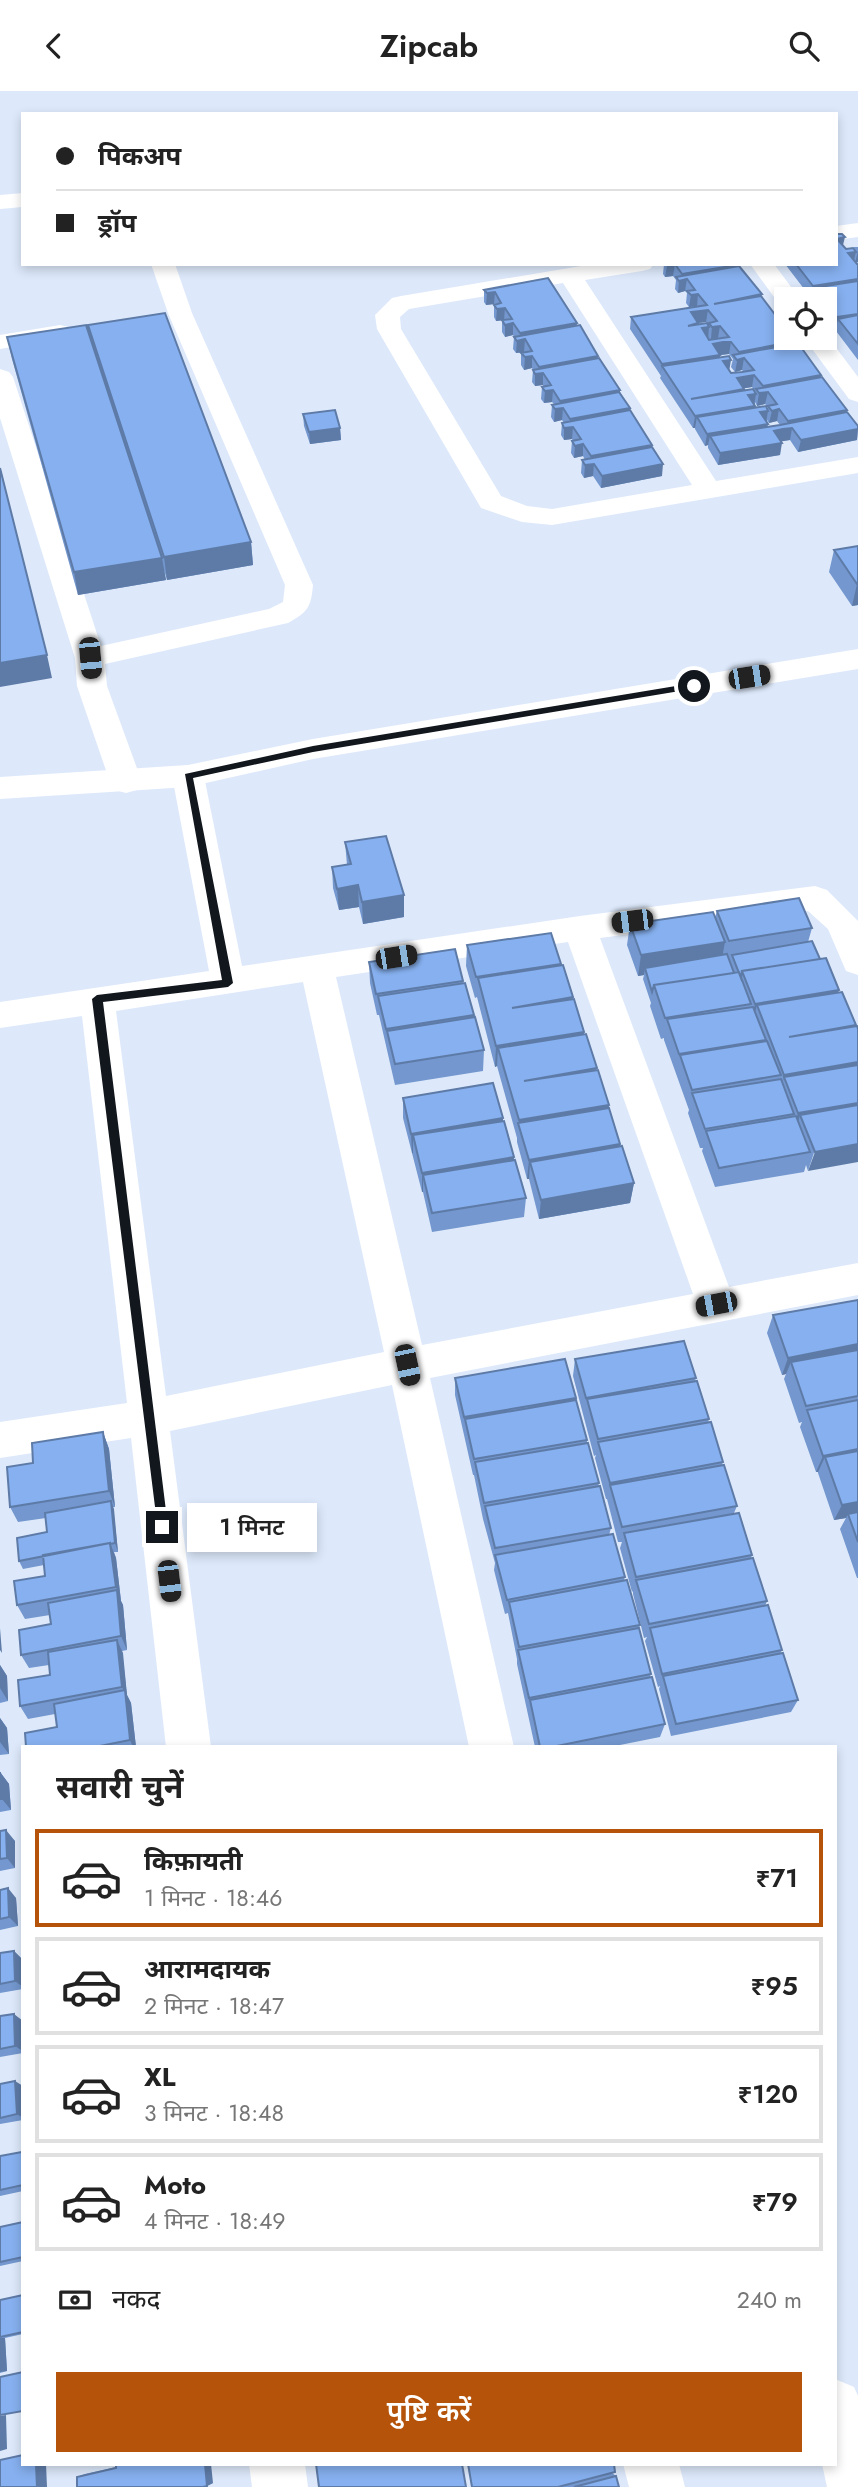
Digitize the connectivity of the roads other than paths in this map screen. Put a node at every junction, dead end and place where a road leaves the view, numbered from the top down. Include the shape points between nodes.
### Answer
1 (21, 200) edge
2 (0, 202) edge
3 (858, 230) edge
4 (838, 233) edge
5 (163, 266) edge
6 (629, 266) edge
7 (763, 266) edge
8 (570, 275) junction
9 (779, 287) edge
10 (90, 327) edge
11 (0, 342) edge
12 (825, 350) edge
13 (0, 377) edge
14 (858, 394) edge
15 (858, 465) edge
16 (710, 492) junction
17 (90, 658) junction
18 (858, 659) edge
19 (188, 776) junction
20 (126, 782) junction
21 (0, 788) edge
22 (580, 928) junction
23 (858, 962) edge
24 (317, 969) junction
25 (228, 983) junction
26 (97, 999) junction
27 (0, 1015) edge
28 (858, 1279) edge
29 (716, 1304) junction
30 (407, 1365) junction
31 (149, 1417) junction
32 (0, 1440) edge
33 (189, 1745) edge
34 (492, 1745) edge
35 (837, 2414) edge
36 (277, 2466) edge
37 (652, 2466) edge
38 (280, 2487) edge
39 (657, 2487) edge
40 (855, 2487) edge

1 - 2 street
3 - 4 street
5 - 17 street via 167,315 299,585 297,606 278,616
6 - 8 street
7 - 9 street
8 - 16 street
8 - 16 street via 401,303 387,315 389,329 491,502 522,514 552,516
10 - 11 street
12 - 14 street
13 - 17 street
15 - 16 street
17 - 20 street via 92,686
18 - 19 street via 313,749
19 - 20 street
19 - 25 street
20 - 21 street
22 - 23 street via 815,898 842,922
22 - 24 street
22 - 29 street
24 - 25 street
24 - 30 street
25 - 26 street
26 - 27 street
26 - 31 street
28 - 29 street
29 - 30 street
30 - 31 street
30 - 34 street
31 - 32 street
31 - 33 street
35 - 40 street
36 - 38 street
37 - 39 street

